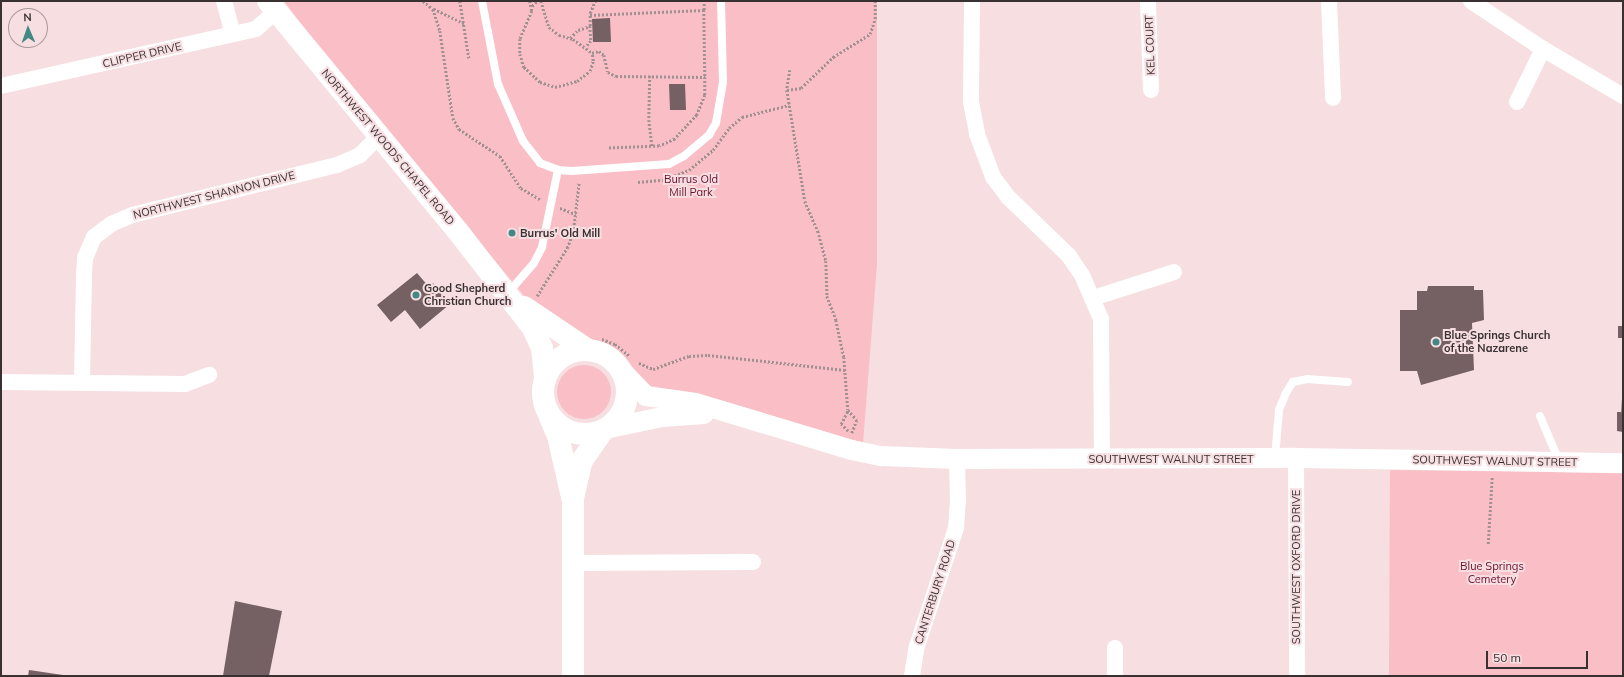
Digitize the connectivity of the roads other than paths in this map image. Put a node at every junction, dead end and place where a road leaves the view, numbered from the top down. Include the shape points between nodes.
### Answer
1 (224, 1) edge
2 (482, 1) edge
3 (721, 1) edge
4 (972, 1) edge
5 (1148, 1) edge
6 (1329, 1) edge
7 (1471, 1) edge
8 (272, 6) edge
9 (233, 34) junction
10 (1543, 49) junction
11 (1, 86) edge
12 (1151, 90) dead end
13 (1623, 96) edge
14 (1333, 98) dead end
15 (1517, 102) dead end
16 (378, 136) junction
17 (558, 170) junction
18 (1174, 272) dead end
19 (507, 294) junction
20 (1093, 298) junction
21 (592, 343) junction
22 (622, 371) junction
23 (209, 375) dead end
24 (545, 379) junction
25 (82, 381) junction
26 (1, 382) edge
27 (1348, 382) dead end
28 (545, 406) junction
29 (724, 413) junction
30 (1540, 416) dead end
31 (607, 429) junction
32 (1275, 458) junction
33 (1296, 458) junction
34 (1102, 459) junction
35 (957, 460) junction
36 (1560, 462) junction
37 (1623, 462) edge
38 (573, 498) junction
39 (754, 562) dead end
40 (573, 563) junction
41 (1115, 648) dead end
42 (573, 676) edge
43 (912, 676) edge
44 (1115, 676) edge
45 (1296, 676) edge

1 - 9 street
2 - 17 lane via 502,100 533,157 540,164
3 - 17 lane via 721,100 716,123 702,143 679,158 656,166
4 - 20 street via 971,102 976,134 993,177 1008,197 1069,256
5 - 12 street, KEL COURT
6 - 14 street
7 - 10 street
8 - 9 street, CLIPPER DRIVE via 256,29
8 - 16 main road, NORTHWEST WOODS CHAPEL ROAD
9 - 11 street, CLIPPER DRIVE
10 - 13 street
10 - 15 street
16 - 19 main road, NORTHWEST WOODS CHAPEL ROAD
16 - 25 street, NORTHWEST SHANNON DRIVE via 360,155 337,165 132,215 111,224 94,237 84,268
17 - 19 lane via 542,247 534,262
18 - 20 street
19 - 21 main road, NORTHWEST WOODS CHAPEL ROAD
19 - 24 main road, NORTHWEST WOODS CHAPEL ROAD via 533,328 540,343
20 - 34 street via 1101,319
21 - 22 main road
21 - 24 main road via 561,357 551,366
22 - 29 street, SOUTHWEST WALNUT STREET via 646,396 696,403
22 - 31 main road via 627,384 628,398 623,411
23 - 25 street via 185,384
24 - 28 main road via 542,392
25 - 26 street
27 - 32 lane via 1307,379 1293,382 1279,410
28 - 31 main road via 552,419 563,428 576,433 590,434
28 - 38 main road via 558,436
29 - 31 street, SOUTHWEST WALNUT STREET via 662,417
29 - 35 street, SOUTHWEST WALNUT STREET via 881,456
30 - 36 lane
31 - 38 main road via 581,462
32 - 33 street, SOUTHWEST WALNUT STREET
32 - 34 street, SOUTHWEST WALNUT STREET
33 - 36 street, SOUTHWEST WALNUT STREET
33 - 45 street, SOUTHWEST OXFORD DRIVE
34 - 35 street, SOUTHWEST WALNUT STREET
35 - 43 street, CANTERBURY ROAD via 956,528 917,646
36 - 37 street, SOUTHWEST WALNUT STREET
38 - 40 main road
39 - 40 street
40 - 42 main road
41 - 44 street

